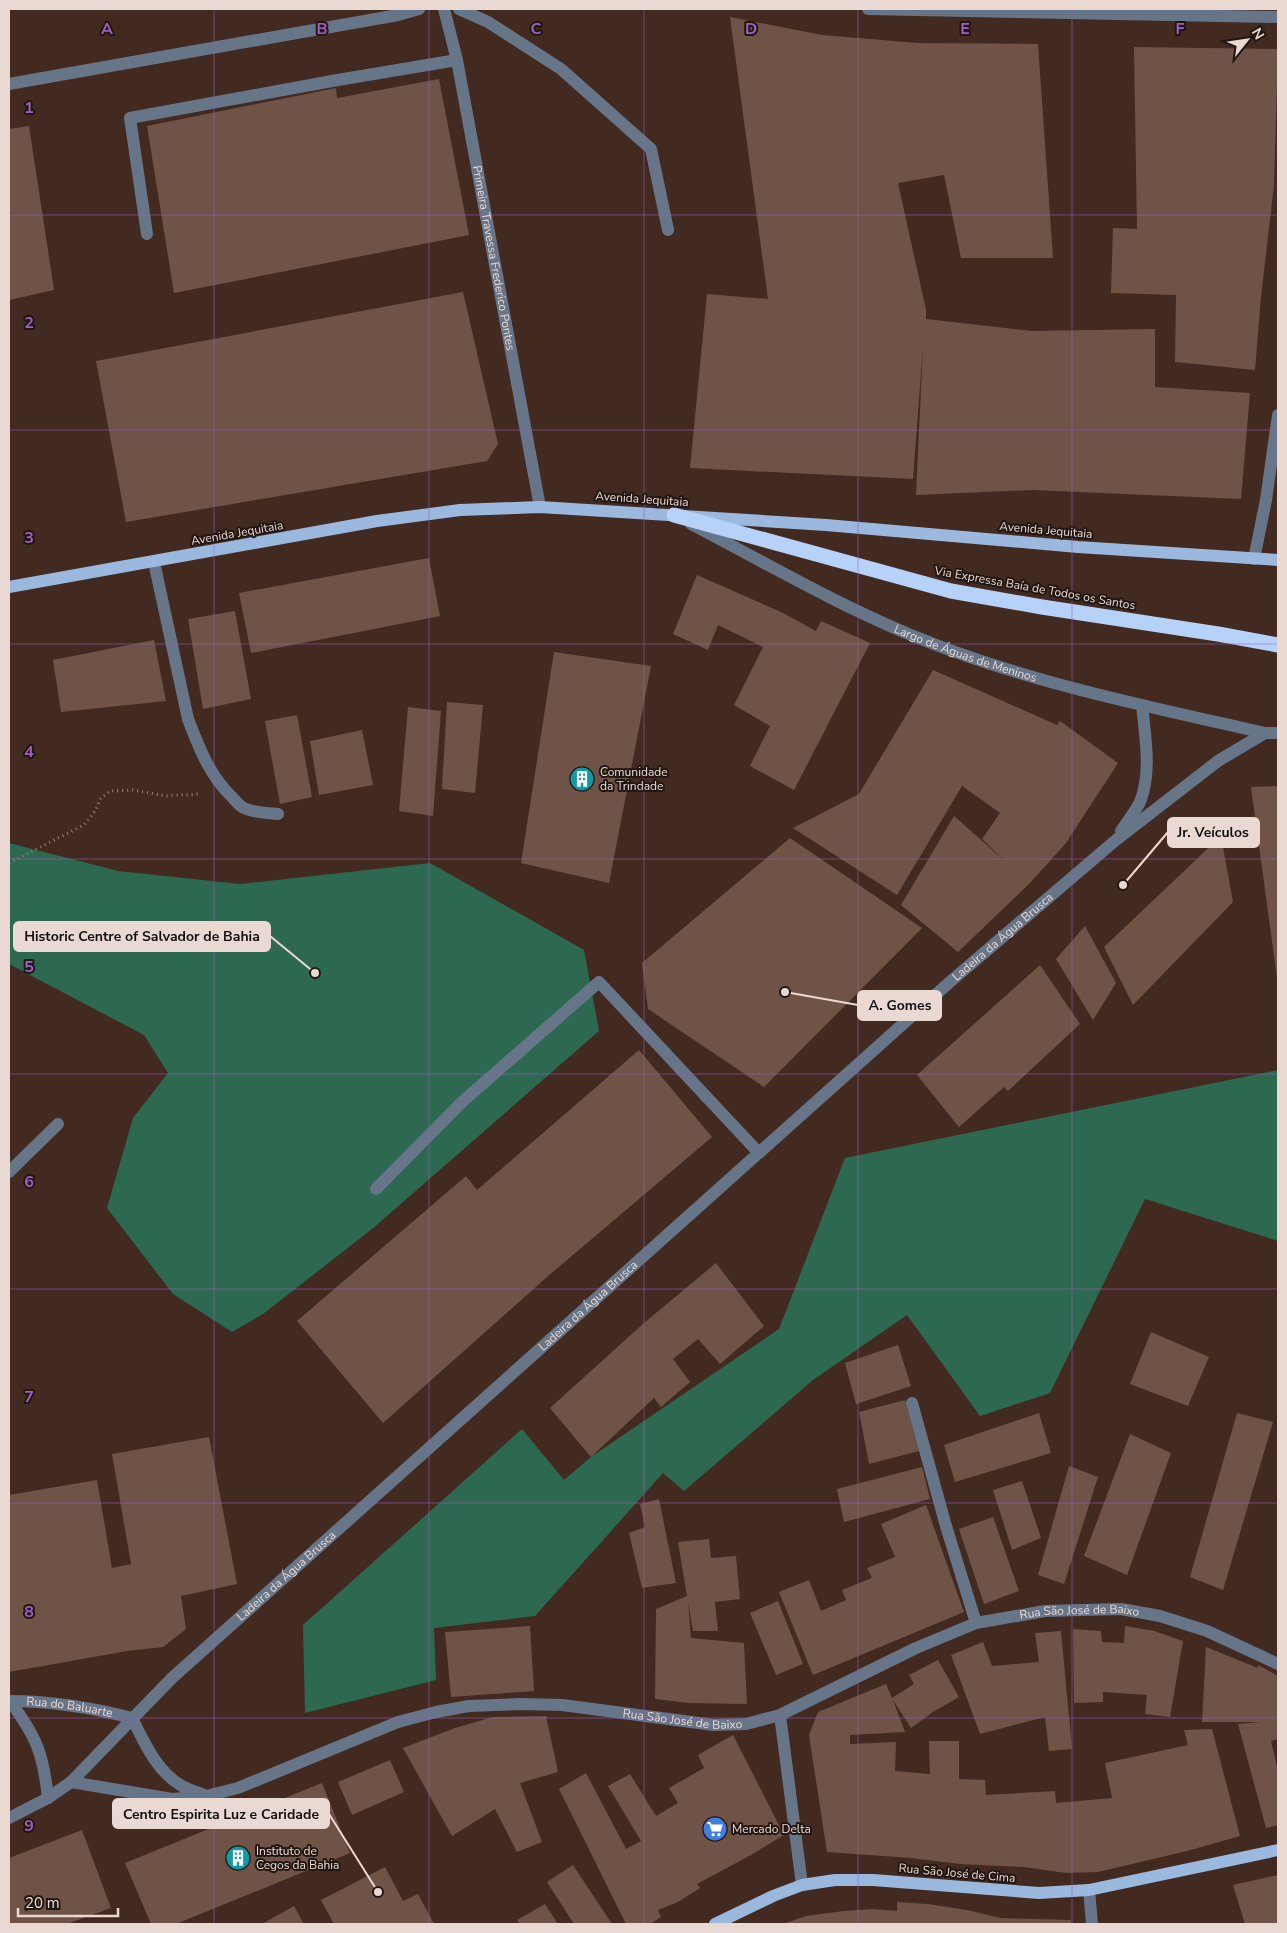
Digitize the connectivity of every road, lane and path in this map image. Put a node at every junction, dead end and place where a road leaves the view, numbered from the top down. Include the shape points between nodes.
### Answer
1 (419, 9) edge
2 (444, 9) edge
3 (459, 9) edge
4 (868, 9) edge
5 (1278, 17) edge
6 (457, 60) junction
7 (9, 84) edge
8 (668, 230) dead end
9 (147, 234) dead end
10 (1278, 415) edge
11 (540, 507) junction
12 (674, 515) junction
13 (1254, 559) junction
14 (1278, 560) edge
15 (154, 562) junction
16 (9, 588) edge
17 (1278, 645) edge
18 (1142, 705) junction
19 (1272, 733) edge
20 (222, 788) junction
21 (278, 814) dead end
22 (1116, 840) junction
23 (9, 863) edge
24 (58, 1124) dead end
25 (759, 1153) junction
26 (9, 1172) edge
27 (376, 1189) dead end
28 (912, 1403) dead end
29 (976, 1623) junction
30 (1278, 1664) edge
31 (9, 1701) edge
32 (780, 1715) junction
33 (132, 1718) junction
34 (71, 1782) junction
35 (206, 1796) junction
36 (48, 1798) junction
37 (9, 1818) edge
38 (1278, 1850) edge
39 (802, 1885) junction
40 (1089, 1890) junction
41 (715, 1924) edge
42 (1092, 1924) edge

1 - 7 street
2 - 6 street, Primeira Travessa Frederico Pontes
3 - 8 street via 488,22 561,69 651,149
4 - 5 street
6 - 9 street via 130,118
6 - 11 street, Primeira Travessa Frederico Pontes
10 - 13 street
11 - 12 main road, Avenida Jequitaia
11 - 15 main road, Avenida Jequitaia via 460,510 386,520
12 - 13 main road, Avenida Jequitaia
12 - 17 highway, Via Expressa Baía de Todos os Santos via 951,591
12 - 18 street, Largo de Águas de Meninos via 912,636 993,666
13 - 14 main road, Avenida Jequitaia
15 - 16 main road, Avenida Jequitaia
15 - 20 street via 188,719
18 - 19 street, Largo de Águas de Meninos
18 - 22 street, Ladeira da Água Brusca via 1146,774 1140,802
19 - 22 street, Ladeira da Água Brusca via 1218,761
20 - 21 street via 243,808
20 - 23 path via 166,796 133,790 110,791 100,799 84,825
22 - 25 street, Ladeira da Água Brusca via 951,981
24 - 26 street
25 - 27 street via 599,982 462,1102
25 - 33 street, Ladeira da Água Brusca via 172,1678
28 - 29 street
29 - 30 street, Rua São José de Baixo via 1044,1610 1120,1609 1160,1616 1207,1631
29 - 32 street, Rua São José de Baixo via 916,1648
31 - 33 street, Rua do Baluarte via 52,1702
31 - 36 street via 37,1741
32 - 35 street, Rua São José de Baixo via 746,1724 721,1725 562,1705 469,1706 398,1722 238,1788
32 - 39 street
33 - 34 street, Ladeira da Água Brusca
33 - 35 street via 162,1770 181,1786
34 - 35 street, Rua São José de Baixo via 172,1799
34 - 36 street, Ladeira da Água Brusca
36 - 37 street, Ladeira da Água Brusca
38 - 40 main road, Rua São José de Cima
39 - 40 main road, Rua São José de Cima via 835,1880 873,1880 1039,1893
39 - 41 main road, Rua São José de Cima
40 - 42 street

